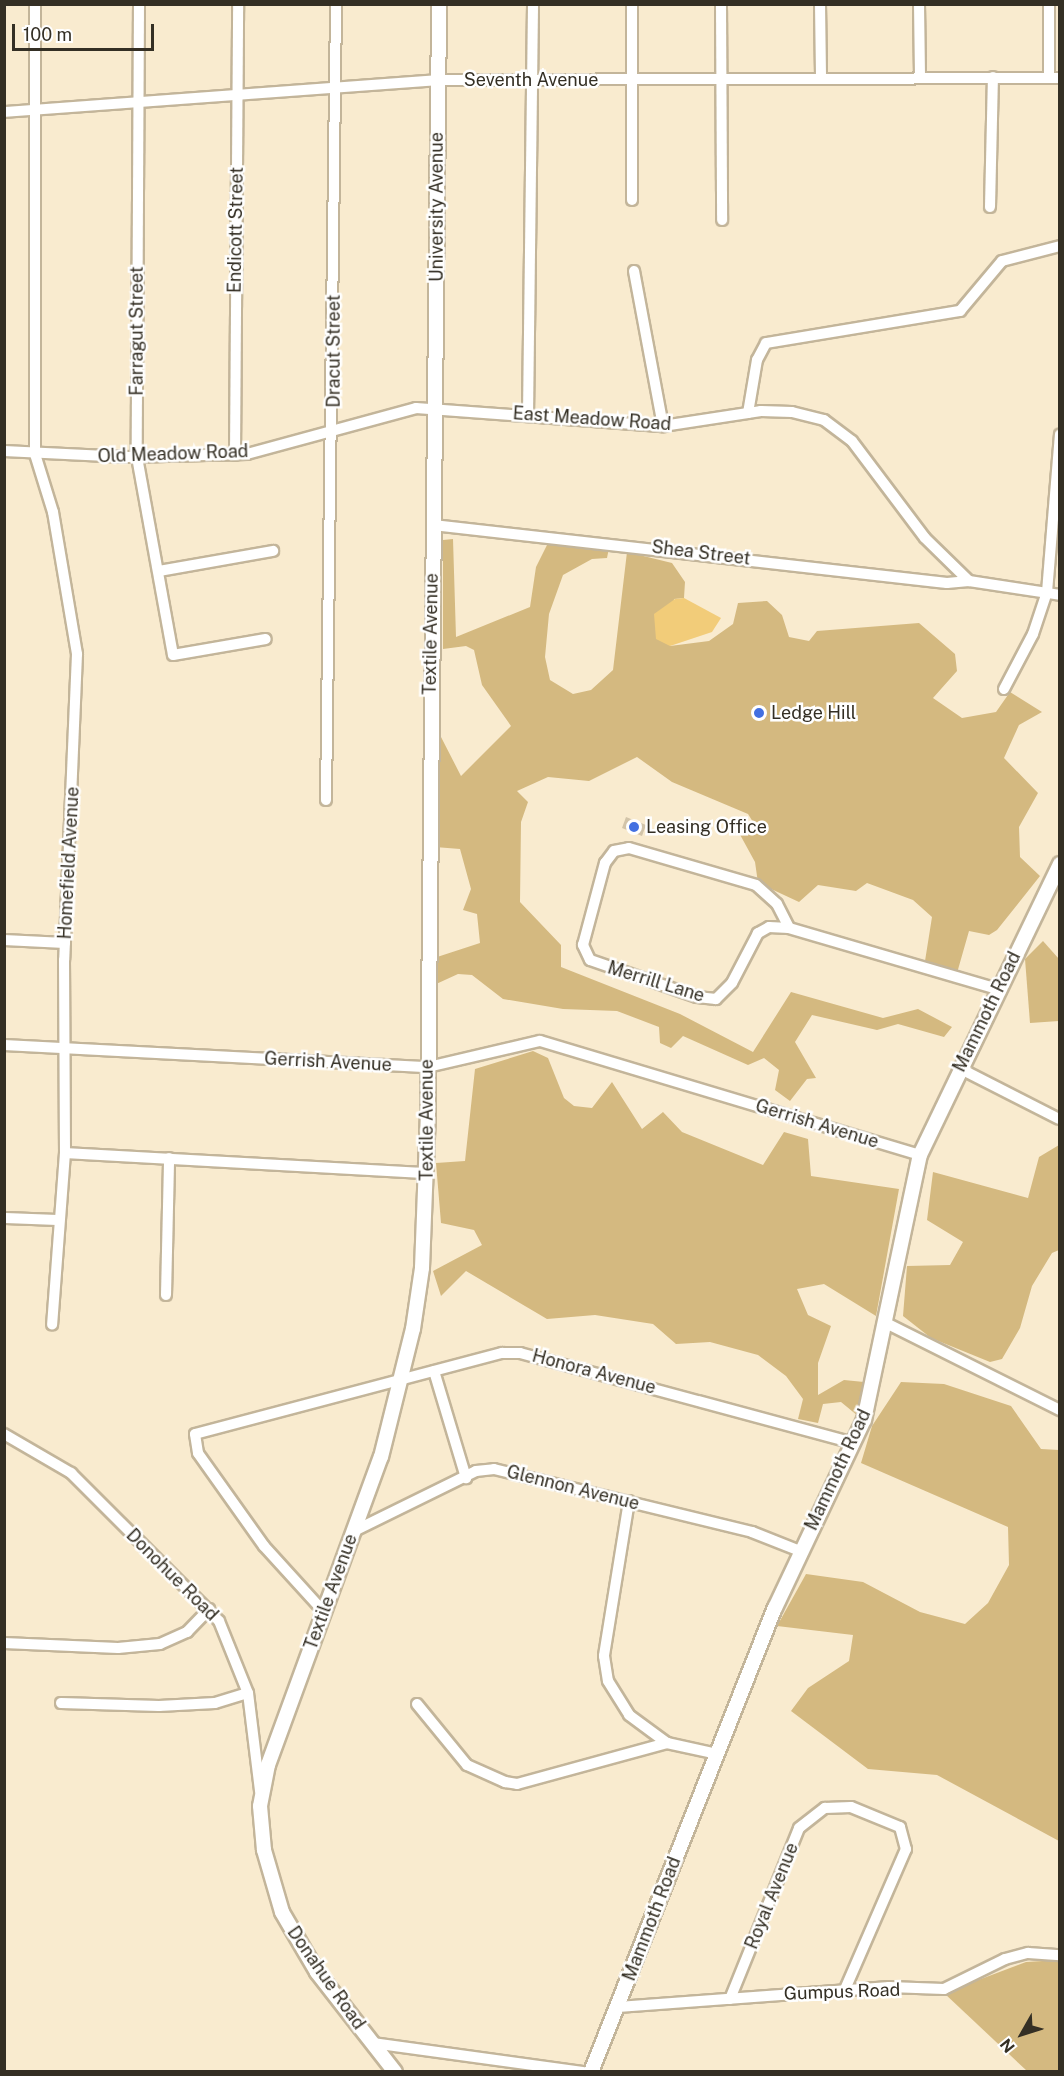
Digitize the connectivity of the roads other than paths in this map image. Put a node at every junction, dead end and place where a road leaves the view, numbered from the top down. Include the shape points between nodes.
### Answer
1 (35, 4) edge
2 (139, 4) edge
3 (238, 4) edge
4 (336, 4) edge
5 (439, 4) edge
6 (533, 4) edge
7 (632, 4) edge
8 (722, 4) edge
9 (820, 4) edge
10 (919, 4) edge
11 (1048, 4) edge
12 (920, 76) junction
13 (993, 76) junction
14 (722, 77) junction
15 (821, 78) junction
16 (1054, 78) edge
17 (632, 79) junction
18 (438, 80) junction
19 (532, 81) junction
20 (336, 87) junction
21 (238, 95) junction
22 (138, 103) junction
23 (36, 109) junction
24 (4, 112) edge
25 (632, 200) dead end
26 (990, 207) dead end
27 (722, 220) dead end
28 (1059, 246) edge
29 (634, 271) dead end
30 (434, 408) junction
31 (479, 411) joint
32 (748, 413) junction
33 (528, 415) junction
34 (663, 426) junction
35 (334, 429) junction
36 (1059, 435) edge
37 (4, 451) edge
38 (35, 454) junction
39 (235, 455) junction
40 (137, 457) junction
41 (433, 525) junction
42 (273, 551) dead end
43 (159, 571) junction
44 (969, 581) junction
45 (1047, 592) junction
46 (1059, 595) edge
47 (266, 639) dead end
48 (1004, 689) dead end
49 (326, 800) dead end
50 (1059, 864) edge
51 (789, 928) junction
52 (4, 940) edge
53 (65, 943) junction
54 (998, 989) junction
55 (4, 1045) edge
56 (65, 1049) junction
57 (428, 1067) junction
58 (959, 1068) junction
59 (1059, 1119) edge
60 (64, 1153) junction
61 (920, 1155) junction
62 (170, 1158) junction
63 (427, 1173) junction
64 (4, 1218) edge
65 (59, 1220) junction
66 (166, 1295) dead end
67 (886, 1323) junction
68 (52, 1325) dead end
69 (434, 1371) junction
70 (401, 1381) junction
71 (1059, 1410) edge
72 (4, 1434) edge
73 (853, 1443) junction
74 (466, 1478) junction
75 (629, 1501) junction
76 (354, 1531) junction
77 (800, 1551) junction
78 (209, 1609) junction
79 (324, 1612) junction
80 (4, 1643) edge
81 (248, 1693) junction
82 (61, 1703) dead end
83 (417, 1704) dead end
84 (667, 1743) junction
85 (717, 1754) junction
86 (260, 1806) junction
87 (1059, 1955) edge
88 (845, 1989) junction
89 (730, 1999) junction
90 (618, 2007) junction
91 (372, 2043) junction
92 (395, 2072) edge
93 (583, 2072) edge
94 (591, 2072) edge

1 - 23 street, Homefield Avenue
2 - 22 street, Farragut Street
3 - 21 street, Endicott Street
4 - 20 street, Dracut Street
5 - 18 main road, University Avenue
6 - 19 street
7 - 17 street
8 - 14 street
9 - 15 street
10 - 12 street
11 - 16 street
12 - 13 street, Seventh Avenue
12 - 15 street, Seventh Avenue
13 - 16 street, Seventh Avenue
13 - 26 street
14 - 15 street, Seventh Avenue
14 - 17 street, Seventh Avenue
14 - 27 street
17 - 19 street, Seventh Avenue
17 - 25 street
18 - 19 street, Seventh Avenue
18 - 20 street, Seventh Avenue
18 - 30 main road, University Avenue
19 - 33 street
20 - 21 street, Seventh Avenue
20 - 35 street, Dracut Street
21 - 22 street, Seventh Avenue
21 - 39 street, Endicott Street
22 - 23 street, Seventh Avenue
22 - 40 street, Farragut Street
23 - 24 street, Seventh Avenue
23 - 38 street, Homefield Avenue via 31,391
28 - 32 street via 1002,261 960,311 766,343 757,360
29 - 34 street
30 - 31 street, Old Meadow Road
30 - 35 street, Old Meadow Road via 384,413
30 - 41 main road, Textile Avenue
31 - 33 street, East Meadow Road
32 - 34 street, East Meadow Road
32 - 44 street, East Meadow Road via 811,416 843,433 876,468 925,538
33 - 34 street, East Meadow Road
35 - 39 street, Old Meadow Road via 277,448
35 - 49 street, Dracut Street
36 - 45 street
37 - 38 street, Old Meadow Road
38 - 40 street, Old Meadow Road
38 - 53 street, Homefield Avenue via 53,512 77,654
39 - 40 street, Old Meadow Road
40 - 43 street, Farragut Street
41 - 44 street, Shea Street via 946,583
41 - 57 main road, Textile Avenue
42 - 43 street
43 - 47 street, Farragut Street via 172,655
44 - 45 street
45 - 46 street
45 - 48 street via 1032,634
50 - 54 main road, Mammoth Road
51 - 51 street, Merrill Lane via 777,904 756,885 621,849 605,863 583,945 590,960 697,997 716,999 732,983 758,933 769,927
51 - 54 street, Merrill Lane
52 - 53 street
53 - 56 street, Homefield Avenue
54 - 58 main road, Mammoth Road
55 - 56 street, Gerrish Avenue
56 - 57 street, Gerrish Avenue
56 - 60 street, Homefield Avenue
57 - 61 street, Gerrish Avenue via 540,1041
57 - 63 main road, Textile Avenue
58 - 59 street
58 - 61 main road, Mammoth Road
60 - 62 street
60 - 65 street, Homefield Avenue
61 - 67 main road, Mammoth Road
62 - 63 street
62 - 66 street
63 - 70 main road, Textile Avenue via 422,1268
64 - 65 street
65 - 68 street, Homefield Avenue
67 - 71 street
67 - 73 main road, Mammoth Road via 873,1391
69 - 70 street, Honora Avenue
69 - 73 street, Honora Avenue via 502,1353 534,1355
69 - 74 street
70 - 76 main road, Textile Avenue
70 - 79 street, Honora Avenue via 208,1427 194,1435 198,1453 264,1546
72 - 78 street, Donohue Road via 71,1473
73 - 77 main road, Mammoth Road
74 - 75 street, Glennon Avenue via 476,1471 511,1471
74 - 76 street, Glennon Avenue
75 - 77 street, Glennon Avenue via 752,1532
75 - 84 street via 604,1656 617,1702
76 - 79 main road, Textile Avenue
77 - 85 main road, Mammoth Road
78 - 80 street via 187,1632 160,1644 118,1648
78 - 81 street, Donohue Road via 231,1642
79 - 86 main road, Textile Avenue via 268,1765
81 - 82 street via 215,1703 159,1706
81 - 86 street, Donohue Road
83 - 84 street via 467,1765 516,1784
84 - 85 street
85 - 90 main road, Mammoth Road
86 - 91 main road, Donahue Road via 264,1850 282,1912 317,1972
87 - 88 street, Gumpus Road via 1028,1953 1005,1959 944,1989
88 - 89 street, Gumpus Road
88 - 89 street, Royal Avenue via 906,1849 900,1827 851,1807 825,1808 800,1828
89 - 90 street, Gumpus Road
90 - 94 main road, Mammoth Road
91 - 92 main road, Donahue Road
91 - 93 street

